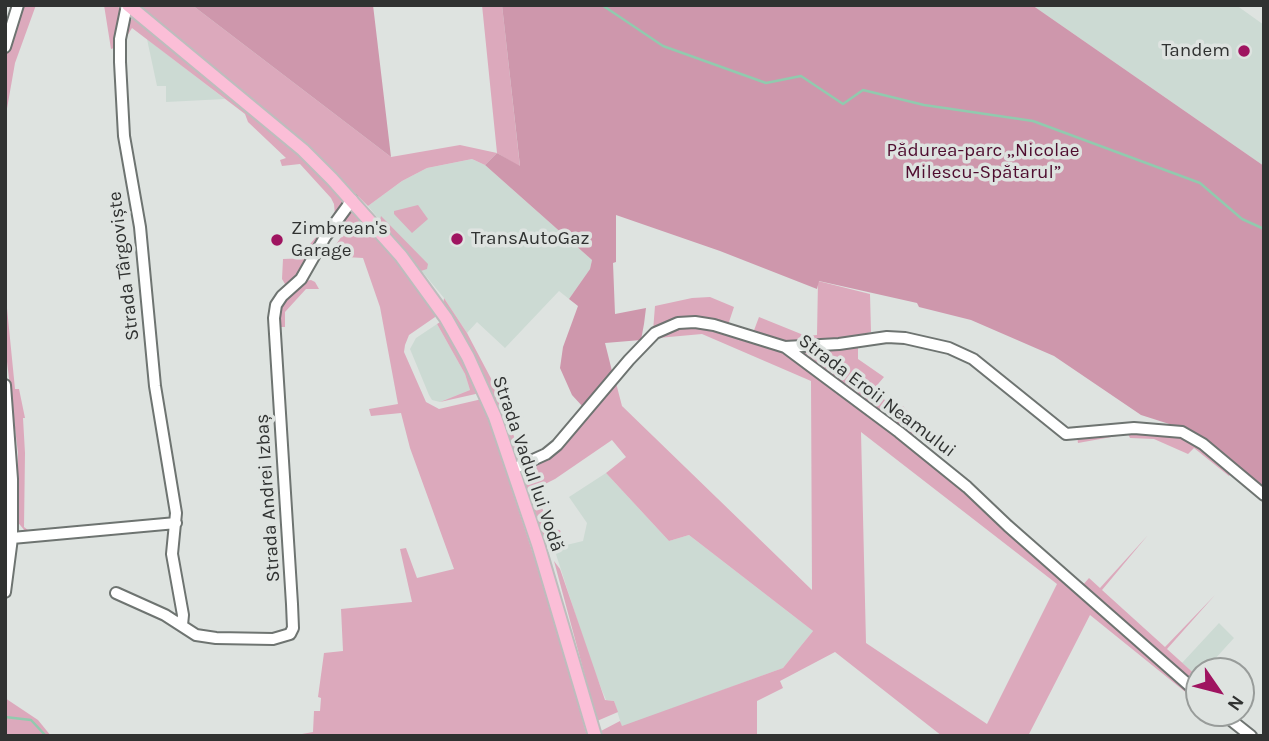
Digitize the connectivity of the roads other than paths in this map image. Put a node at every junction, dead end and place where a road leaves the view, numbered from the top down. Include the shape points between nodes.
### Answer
1 (18, 5) edge
2 (127, 5) edge
3 (5, 47) edge
4 (352, 200) junction
5 (785, 347) junction
6 (5, 385) edge
7 (513, 469) junction
8 (1264, 495) edge
9 (176, 523) junction
10 (12, 538) junction
11 (5, 592) edge
12 (116, 593) dead end
13 (182, 625) junction
14 (1185, 682) edge
15 (595, 736) edge

1 - 3 street
2 - 4 main road, Strada Vadul lui Vodă via 303,150
2 - 9 street, Strada Târgoviște via 120,39 124,136 140,227 155,386
4 - 7 main road, Strada Vadul lui Vodă via 446,318 486,395
4 - 13 street, Strada Andrei Izbaș via 301,279 276,305 274,318 293,628 284,638 216,638 196,635
5 - 7 street, Strada Eroii Neamului via 695,321 655,333 557,445
5 - 8 street via 887,337 950,348 973,359 1066,434 1134,428 1182,432
5 - 14 street, Strada Eroii Neamului via 967,487
6 - 10 street
7 - 15 main road, Strada Vadul lui Vodă
9 - 10 street
9 - 13 street, Strada Târgoviște via 172,554
10 - 11 street
12 - 13 street, Strada Andrei Izbaș

